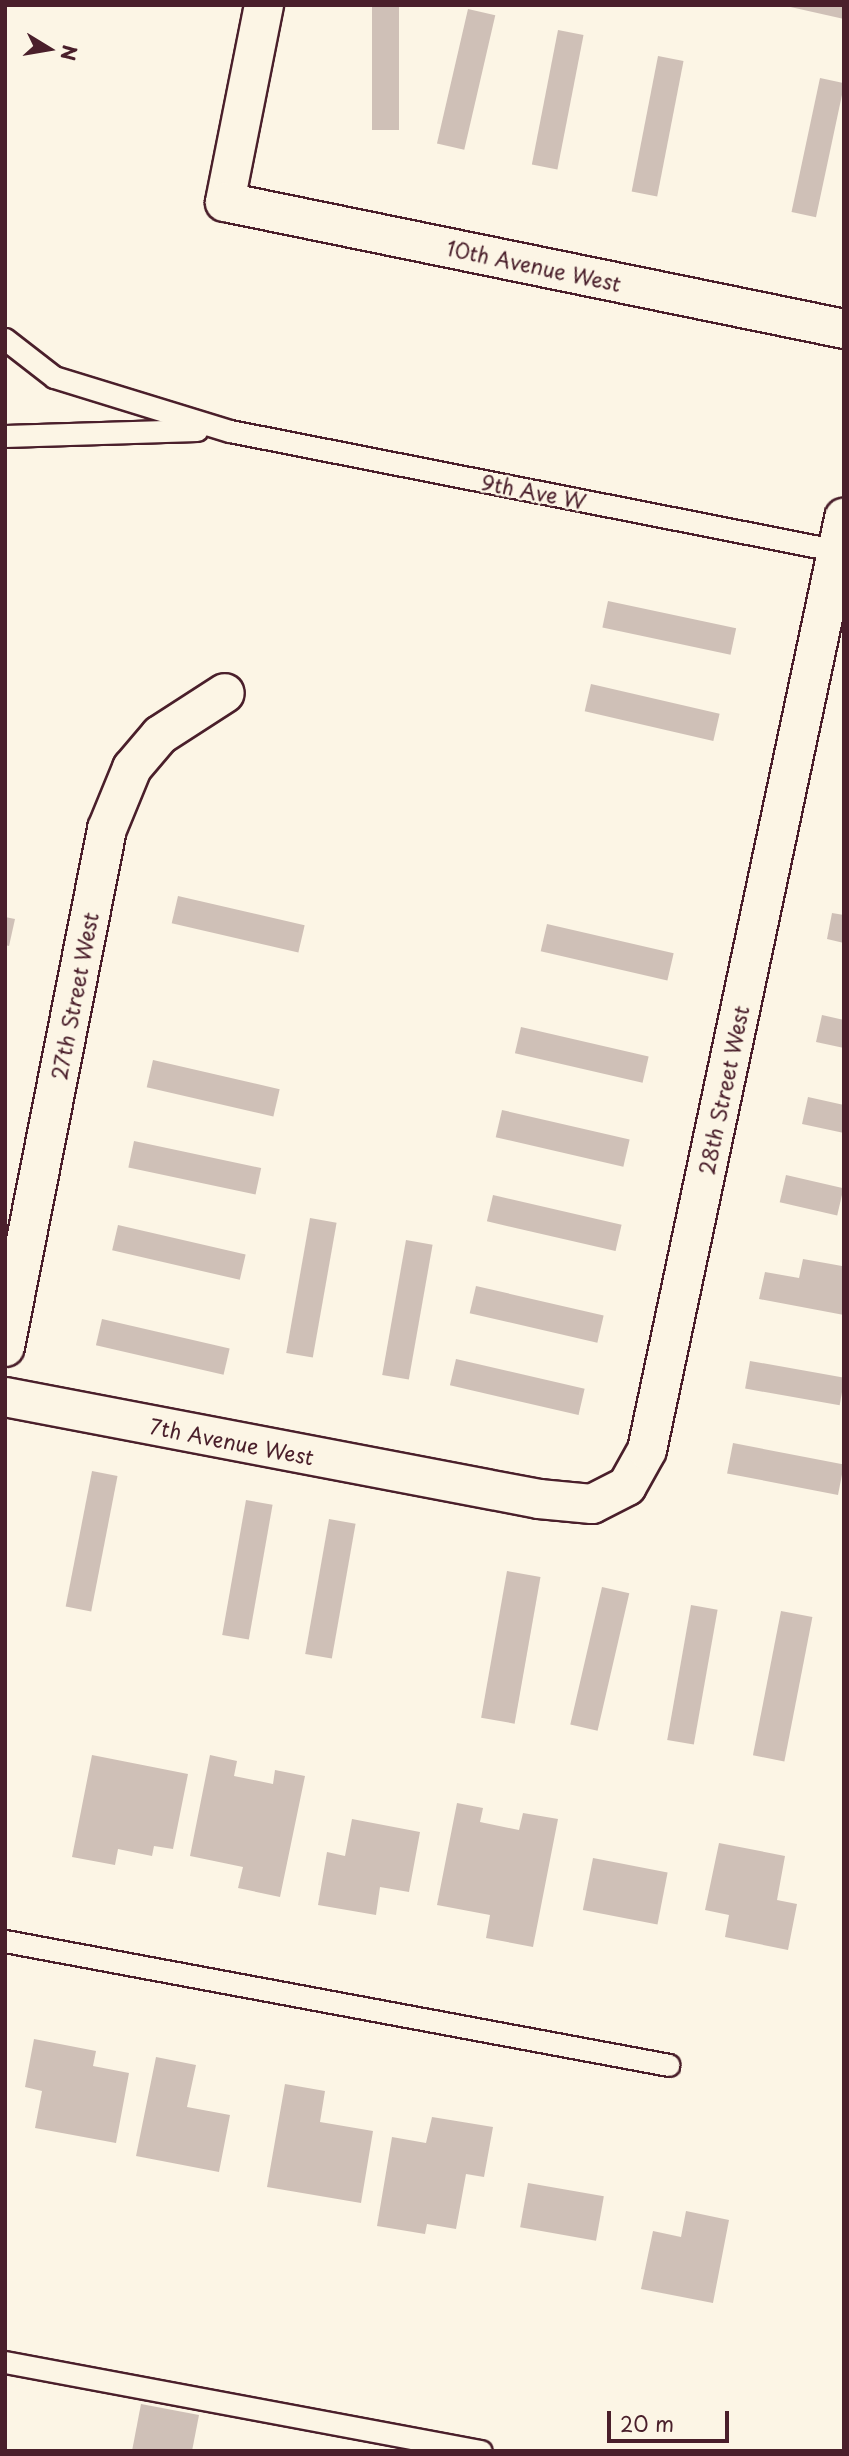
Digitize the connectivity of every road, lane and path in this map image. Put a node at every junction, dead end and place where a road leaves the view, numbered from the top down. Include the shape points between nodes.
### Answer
1 (264, 5) edge
2 (844, 329) edge
3 (5, 339) edge
4 (230, 431) junction
5 (5, 436) edge
6 (841, 541) edge
7 (225, 693) dead end
8 (5, 1347) edge
9 (5, 1397) edge
10 (458, 1484) joint
11 (5, 1941) edge
12 (669, 2066) dead end
13 (5, 2362) edge
14 (481, 2451) edge

1 - 2 street, 10th Avenue West via 225,202
3 - 4 lane via 54,377
4 - 5 lane via 99,428
4 - 6 lane, 9th Ave W
6 - 10 street, 28th Street West via 648,1450 627,1486 592,1504
7 - 8 street, 27th Street West via 159,735 132,768 107,829
9 - 10 street, 7th Avenue West
11 - 12 lane
13 - 14 lane

